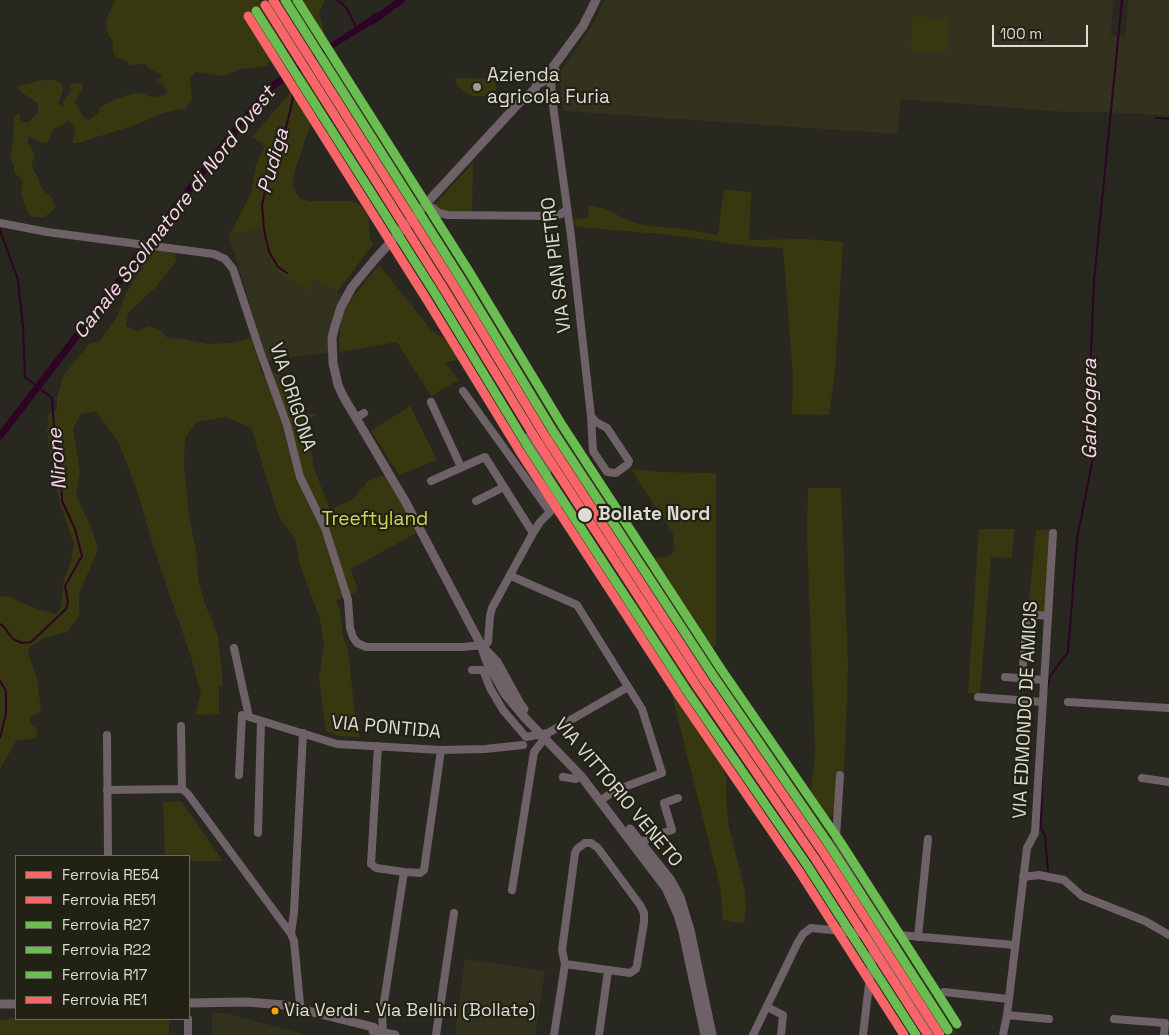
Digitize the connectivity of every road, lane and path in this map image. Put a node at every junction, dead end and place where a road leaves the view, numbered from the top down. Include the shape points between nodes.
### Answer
1 (596, 0) edge
2 (559, 60) junction
3 (542, 82) junction
4 (551, 89) junction
5 (539, 95) junction
6 (554, 112) junction
7 (433, 208) dead end
8 (567, 209) junction
9 (1, 223) edge
10 (463, 391) dead end
11 (432, 402) dead end
12 (364, 412) dead end
13 (591, 416) junction
14 (356, 418) junction
15 (528, 437) dead end
16 (461, 467) junction
17 (431, 481) dead end
18 (504, 487) junction
19 (476, 501) dead end
20 (550, 512) junction
21 (533, 533) junction
22 (1053, 533) dead end
23 (511, 576) junction
24 (1048, 616) junction
25 (481, 645) junction
26 (234, 648) dead end
27 (472, 670) dead end
28 (1005, 677) dead end
29 (1022, 678) junction
30 (1044, 680) junction
31 (628, 687) junction
32 (978, 696) dead end
33 (1043, 702) junction
34 (1068, 702) dead end
35 (1169, 708) edge
36 (245, 716) junction
37 (262, 721) junction
38 (181, 726) dead end
39 (303, 733) junction
40 (107, 735) dead end
41 (545, 735) junction
42 (523, 745) dead end
43 (378, 746) junction
44 (441, 750) junction
45 (239, 775) dead end
46 (580, 775) junction
47 (840, 775) dead end
48 (563, 777) dead end
49 (1142, 778) dead end
50 (1169, 782) edge
51 (182, 789) junction
52 (107, 790) junction
53 (678, 798) dead end
54 (603, 799) junction
55 (258, 833) dead end
56 (928, 839) dead end
57 (638, 846) junction
58 (108, 855) edge
59 (404, 872) junction
60 (1023, 877) junction
61 (512, 890) dead end
62 (454, 913) dead end
63 (291, 934) junction
64 (1169, 935) edge
65 (918, 937) junction
66 (874, 942) junction
67 (1015, 945) junction
68 (565, 964) junction
69 (608, 971) junction
70 (944, 992) dead end
71 (1008, 999) junction
72 (190, 1003) edge
73 (0, 1004) edge
74 (15, 1004) edge
75 (766, 1007) junction
76 (300, 1011) junction
77 (1007, 1015) junction
78 (1049, 1019) dead end
79 (1114, 1019) dead end
80 (188, 1020) edge
81 (380, 1031) junction
82 (188, 1035) edge
83 (395, 1035) edge
84 (436, 1035) edge
85 (554, 1035) edge
86 (599, 1035) edge
87 (705, 1035) edge
88 (712, 1035) edge
89 (753, 1035) edge
90 (781, 1035) edge
91 (863, 1035) edge
92 (933, 1035) edge
93 (1003, 1035) edge
94 (1164, 1035) edge

1 - 2 street via 583,26
2 - 3 street
2 - 4 street
3 - 4 street
3 - 5 street via 537,84
4 - 5 street via 548,96
4 - 6 street, VIA SAN PIETRO
5 - 6 street
5 - 14 street, VIA VITTORIO VENETO via 518,104 376,258 346,297 335,326 332,358 338,385
6 - 8 street, VIA SAN PIETRO
7 - 8 street via 448,215 555,216
8 - 13 street, VIA SAN PIETRO
9 - 25 street, VIA ORIGONA via 214,254 225,259 233,269 287,425 300,477 328,537 348,600 352,637 366,647
10 - 20 street
11 - 16 street
12 - 14 street
13 - 13 street, VIA SAN PIETRO via 593,451 607,472 616,473 629,461 607,428
14 - 25 street, VIA VITTORIO VENETO via 405,501
15 - 20 street via 547,466 547,478 560,500
16 - 17 street
16 - 18 street via 485,457
18 - 19 street
18 - 21 street
20 - 21 street
21 - 23 street
22 - 24 street, VIA EDMONDO DE AMICIS
23 - 25 street via 491,612 488,642
23 - 31 street via 578,606
24 - 29 street via 1027,614
24 - 30 street, VIA EDMONDO DE AMICIS
25 - 41 street, VIA VITTORIO VENETO via 505,694
26 - 36 street
27 - 41 street via 483,670 503,710 526,737
28 - 29 street
29 - 30 street
30 - 33 street, VIA EDMONDO DE AMICIS
31 - 41 street
31 - 54 street via 642,709 662,773 627,785
32 - 33 street
33 - 60 street, VIA EDMONDO DE AMICIS via 1035,833 1027,848
34 - 35 street
36 - 37 street, VIA PONTIDA
36 - 45 street
37 - 39 street, VIA PONTIDA
37 - 55 street
38 - 51 street
39 - 43 street, VIA PONTIDA via 337,744
39 - 63 street
40 - 52 street
41 - 46 street, VIA VITTORIO VENETO
41 - 54 street, VIA VITTORIO VENETO
41 - 61 street via 534,752
42 - 44 street, VIA PONTIDA
43 - 44 street, VIA PONTIDA
43 - 59 street via 371,864 376,868
44 - 59 street via 424,870 420,873
46 - 48 street via 576,779
46 - 54 street, VIA VITTORIO VENETO
47 - 65 street via 836,838 899,936
49 - 50 street
51 - 52 street
51 - 63 street
52 - 58 street
53 - 57 street via 664,803 672,830 650,837
54 - 57 street, VIA VITTORIO VENETO
56 - 65 street
57 - 87 street, VIA VITTORIO VENETO via 666,888 678,915
57 - 88 street, VIA VITTORIO VENETO via 670,879 685,911
59 - 81 street
60 - 64 street via 1039,875 1064,880 1082,896 1153,925
60 - 67 street, VIA EDMONDO DE AMICIS
62 - 84 street
63 - 76 street
65 - 67 street
66 - 75 street via 862,933 811,928 802,934
66 - 91 street
66 - 92 street
67 - 71 street, VIA EDMONDO DE AMICIS
68 - 69 street
68 - 69 street via 562,950 575,853 581,845 591,843 640,905 645,918 636,969 630,973
68 - 85 street
69 - 86 street
70 - 71 street
71 - 77 street, VIA EDMONDO DE AMICIS
72 - 76 street via 268,1002
73 - 74 street
75 - 89 street
75 - 90 street via 783,1015
76 - 81 street
77 - 78 street
77 - 93 street, VIA EDMONDO DE AMICIS
79 - 94 street via 1164,1023
80 - 82 street
81 - 83 street

